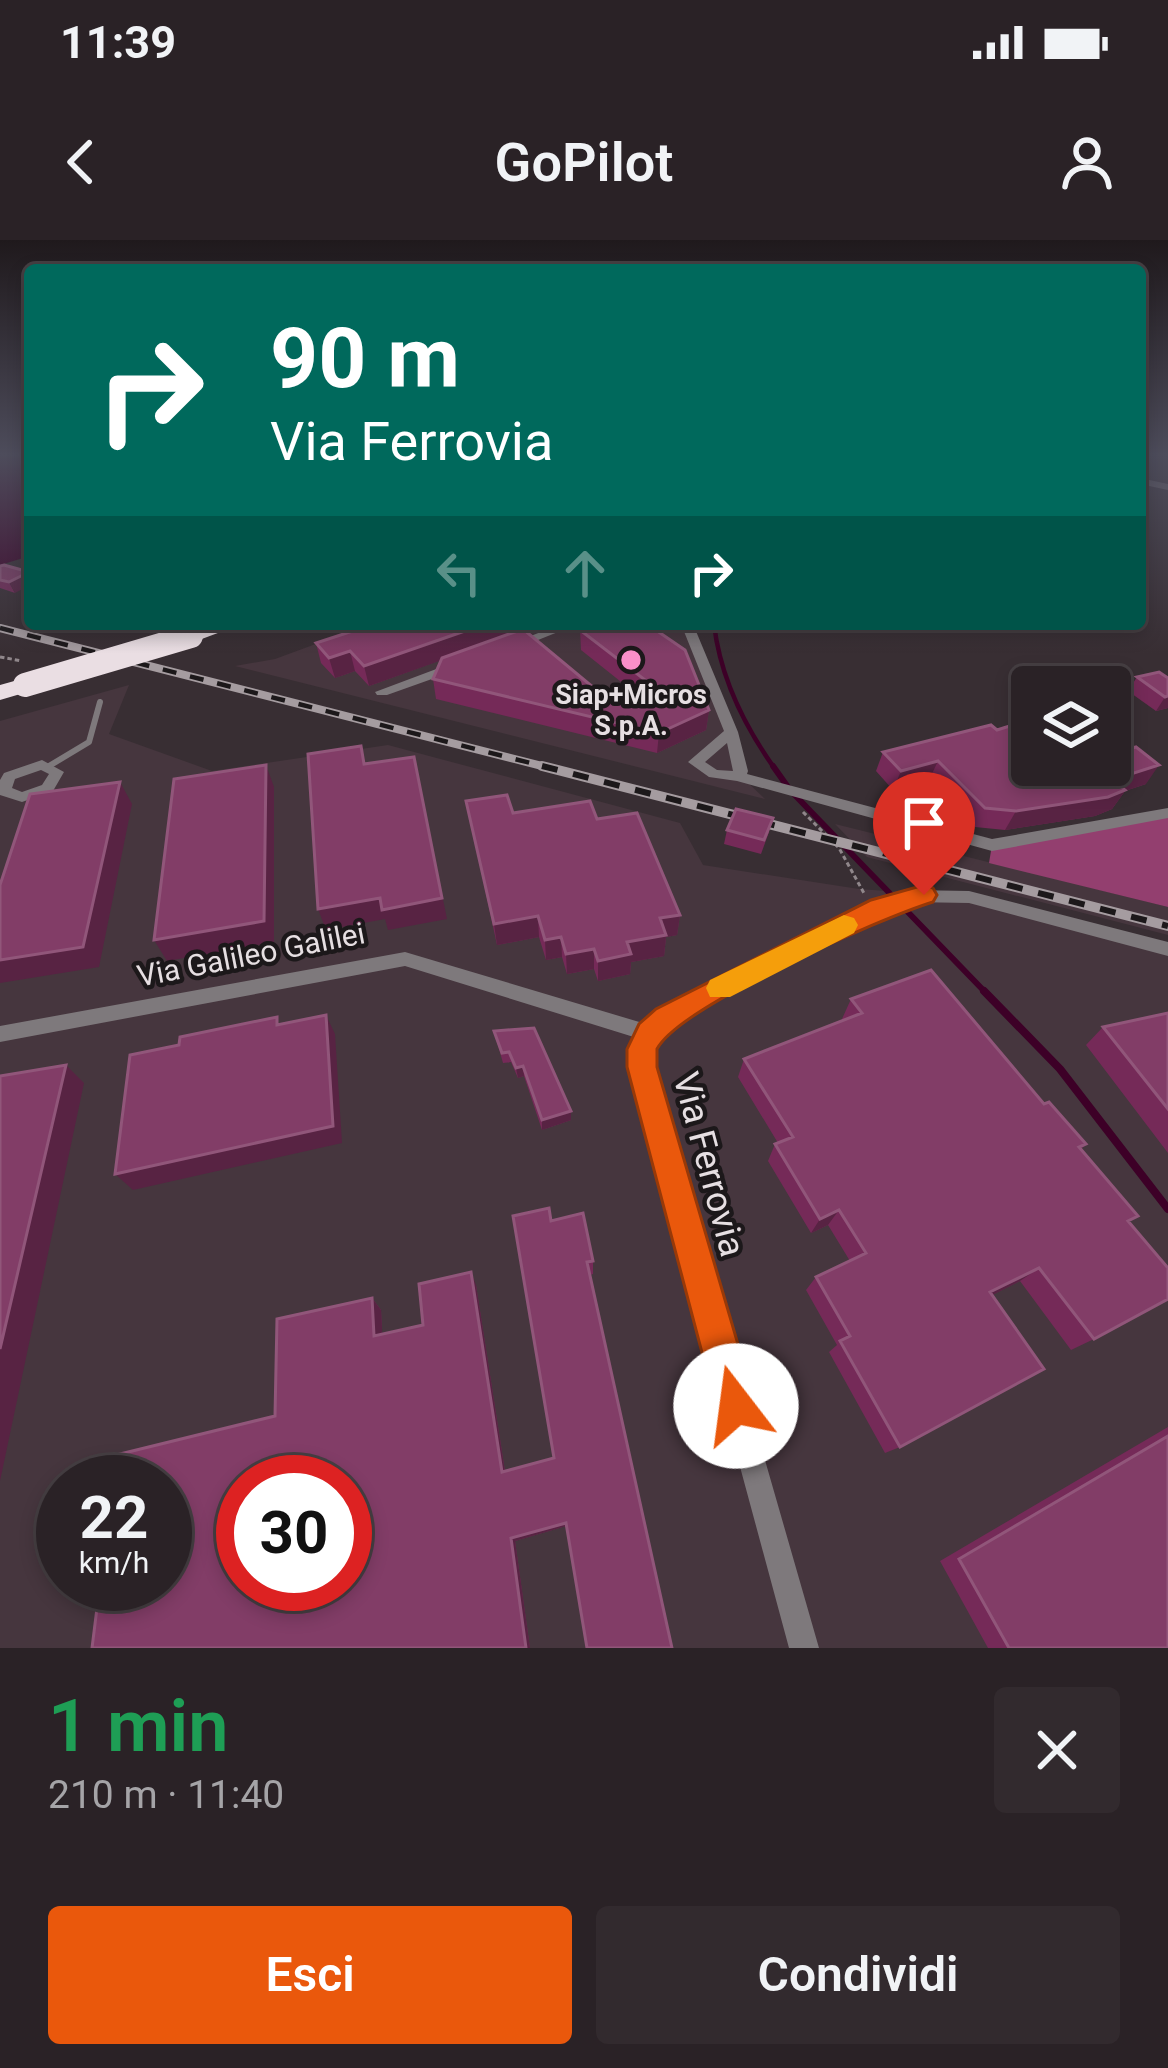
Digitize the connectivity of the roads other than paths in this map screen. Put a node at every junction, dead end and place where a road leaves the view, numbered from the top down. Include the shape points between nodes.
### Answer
1 (179, 630) edge
2 (555, 630) edge
3 (689, 630) edge
4 (488, 654) edge
5 (466, 662) edge
6 (8, 682) edge
7 (382, 692) dead end
8 (100, 702) dead end
9 (731, 732) junction
10 (49, 766) junction
11 (737, 776) junction
12 (4, 799) edge
13 (1168, 813) edge
14 (1168, 949) edge
15 (649, 1033) junction
16 (0, 1034) edge
17 (804, 1648) edge

1 - 6 highway, bridge
2 - 4 street
3 - 9 street
5 - 7 street
8 - 10 lane via 89,742
9 - 11 street
9 - 11 street via 695,762
10 - 12 street via 9,776
10 - 12 street via 57,772 48,788
11 - 13 street via 992,845
14 - 15 street via 969,897 894,902 702,997
15 - 16 street, Via Galileo Galilei via 405,959
15 - 17 street, Via Ferrovia via 642,1067

